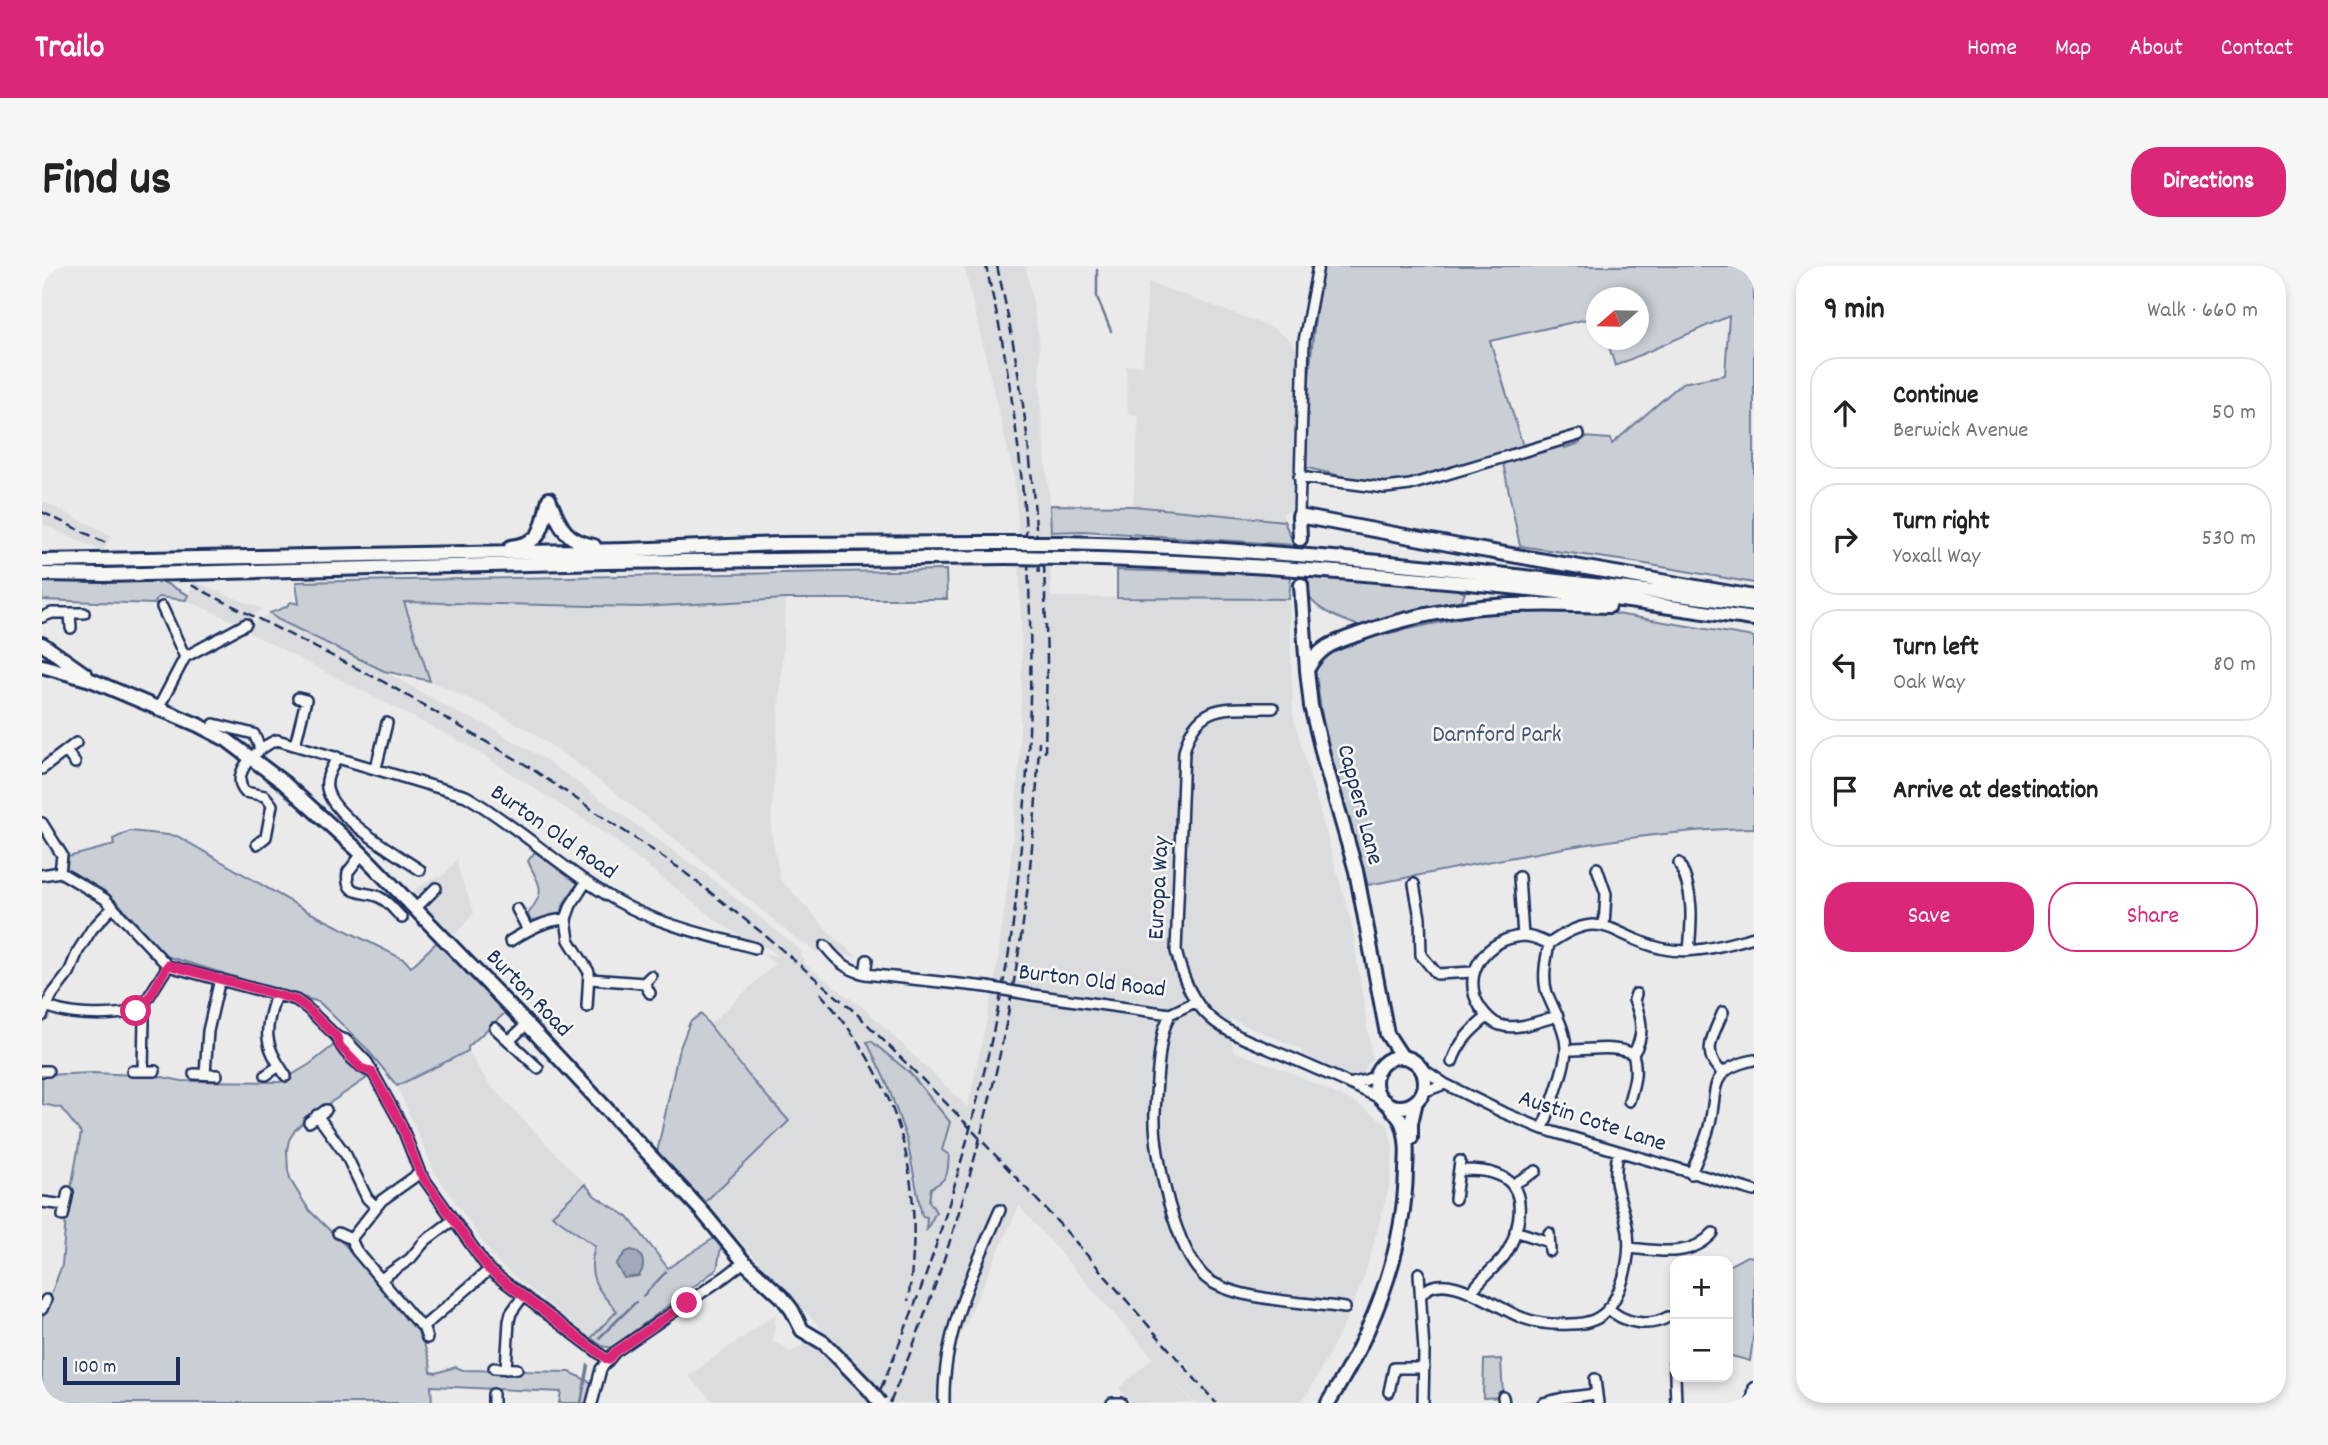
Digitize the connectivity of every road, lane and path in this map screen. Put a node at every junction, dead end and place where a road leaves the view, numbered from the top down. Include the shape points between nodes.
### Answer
1 (1318, 266) edge
2 (1578, 435) dead end
3 (1300, 477) junction
4 (1299, 516) junction
5 (1300, 538) dead end
6 (627, 550) junction
7 (458, 553) junction
8 (42, 561) edge
9 (42, 574) edge
10 (1301, 585) dead end
11 (1754, 597) edge
12 (1754, 605) edge
13 (162, 607) dead end
14 (70, 613) junction
15 (84, 613) dead end
16 (1721, 614) junction
17 (42, 617) edge
18 (1754, 619) edge
19 (246, 624) dead end
20 (71, 628) dead end
21 (1304, 636) junction
22 (42, 644) edge
23 (1324, 647) junction
24 (185, 657) junction
25 (42, 659) edge
26 (42, 666) edge
27 (1307, 670) junction
28 (64, 673) junction
29 (92, 680) junction
30 (298, 698) dead end
31 (159, 707) junction
32 (1273, 708) dead end
33 (214, 724) dead end
34 (383, 726) dead end
35 (76, 743) dead end
36 (295, 746) junction
37 (65, 751) junction
38 (256, 753) junction
39 (337, 757) junction
40 (75, 763) dead end
41 (376, 768) junction
42 (42, 769) edge
43 (42, 822) edge
44 (257, 844) dead end
45 (362, 854) junction
46 (1679, 863) dead end
47 (1597, 868) dead end
48 (420, 870) dead end
49 (60, 872) junction
50 (42, 875) edge
51 (1519, 877) dead end
52 (586, 882) junction
53 (1414, 884) dead end
54 (436, 888) dead end
55 (113, 907) junction
56 (416, 908) junction
57 (517, 909) dead end
58 (402, 918) dead end
59 (566, 919) junction
60 (1604, 926) junction
61 (528, 930) junction
62 (1523, 936) junction
63 (1754, 937) edge
64 (510, 941) dead end
65 (1549, 944) junction
66 (825, 946) dead end
67 (755, 947) dead end
68 (1689, 951) junction
69 (867, 960) dead end
70 (168, 965) junction
71 (1473, 972) junction
72 (865, 974) junction
73 (220, 979) junction
74 (590, 979) junction
75 (650, 993) dead end
76 (276, 994) junction
77 (1632, 998) dead end
78 (1195, 1002) junction
79 (587, 1007) dead end
80 (141, 1009) junction
81 (44, 1011) edge
82 (1723, 1012) dead end
83 (1170, 1014) junction
84 (1558, 1016) junction
85 (1487, 1017) junction
86 (527, 1024) junction
87 (495, 1028) dead end
88 (1387, 1034) junction
89 (509, 1041) junction
90 (1566, 1051) junction
91 (1633, 1054) junction
92 (1402, 1057) junction
93 (1754, 1060) edge
94 (1452, 1062) dead end
95 (537, 1064) dead end
96 (279, 1066) junction
97 (1420, 1067) junction
98 (132, 1071) dead end
99 (143, 1071) junction
100 (155, 1071) dead end
101 (1377, 1073) junction
102 (1723, 1073) junction
103 (194, 1074) dead end
104 (205, 1074) junction
105 (217, 1075) dead end
106 (266, 1075) dead end
107 (286, 1076) dead end
108 (1349, 1084) junction
109 (1445, 1084) junction
110 (1419, 1096) junction
111 (1385, 1101) junction
112 (1629, 1101) dead end
113 (309, 1122) dead end
114 (1543, 1129) junction
115 (1618, 1153) junction
116 (1536, 1171) dead end
117 (420, 1173) junction
118 (1691, 1174) junction
119 (1406, 1185) junction
120 (1512, 1185) junction
121 (1754, 1191) edge
122 (68, 1192) dead end
123 (1453, 1201) dead end
124 (42, 1202) edge
125 (65, 1205) junction
126 (376, 1207) junction
127 (1000, 1210) dead end
128 (63, 1216) dead end
129 (453, 1220) junction
130 (1516, 1231) junction
131 (338, 1233) dead end
132 (1711, 1238) dead end
133 (351, 1239) junction
134 (1550, 1242) dead end
135 (1630, 1248) junction
136 (744, 1262) junction
137 (489, 1270) junction
138 (1419, 1273) dead end
139 (381, 1279) junction
140 (1472, 1290) junction
141 (1421, 1295) junction
142 (523, 1296) junction
143 (1345, 1308) dead end
144 (1608, 1308) junction
145 (1665, 1322) dead end
146 (424, 1326) junction
147 (427, 1338) dead end
148 (608, 1360) junction
149 (494, 1368) dead end
150 (506, 1368) junction
151 (1424, 1368) junction
152 (517, 1369) dead end
153 (1595, 1379) dead end
154 (1677, 1382) edge
155 (1754, 1388) edge
156 (1389, 1392) dead end
157 (1597, 1399) edge
158 (592, 1403) edge
159 (880, 1403) edge
160 (944, 1403) edge
161 (1112, 1403) edge
162 (1121, 1403) edge
163 (1328, 1403) edge
164 (1423, 1403) edge
165 (1543, 1403) edge
166 (1676, 1403) edge
167 (1752, 1403) edge

1 - 3 street via 1304,341
2 - 3 street via 1410,485 1385,488
3 - 4 street
4 - 5 highway
4 - 11 highway
6 - 7 highway
6 - 7 highway via 572,539 559,524 549,499 540,535 531,542
6 - 12 highway, bridge via 988,542 1150,545 1457,568
7 - 8 highway
9 - 16 highway, bridge via 797,558 1155,560 1320,569 1551,591
10 - 21 highway, Cappers Lane
13 - 24 street
14 - 15 street
14 - 17 street
14 - 20 street
16 - 18 highway
16 - 23 highway via 1549,603 1480,605 1408,618
19 - 24 street
21 - 23 highway
21 - 27 highway, Cappers Lane
22 - 29 highway
23 - 27 highway
24 - 31 street
25 - 28 highway
26 - 28 highway
27 - 88 highway, Cappers Lane via 1311,706 1356,872
28 - 29 highway
29 - 31 highway, Burton Road
30 - 36 street via 306,700
31 - 38 highway, Burton Road
32 - 78 street, Europa Way via 1217,709 1200,719 1187,740 1176,951
33 - 38 street via 254,734
34 - 41 street
35 - 37 street
36 - 38 street, Burton Old Road via 278,740
36 - 39 street, Burton Old Road
37 - 40 street
37 - 42 street
38 - 44 street via 239,782 245,792 265,796 272,805 268,839
38 - 45 highway, Burton Road
39 - 41 street, Burton Old Road
39 - 48 street via 327,780 333,804 407,866
41 - 52 street, Burton Old Road via 466,796
43 - 49 street via 62,855
45 - 56 highway, Burton Road
45 - 58 street via 348,872 348,884 359,893 381,898 391,913
46 - 68 street via 1693,914
47 - 60 street via 1606,894
49 - 50 street
49 - 55 street
51 - 62 street
52 - 59 street
52 - 67 street, Burton Old Road via 649,918
53 - 71 street via 1421,955 1427,964 1437,974
54 - 56 street
55 - 70 street
55 - 81 street via 92,929
56 - 86 highway, Burton Road
57 - 61 street
59 - 61 street
59 - 74 street via 569,940
60 - 65 street via 1580,927
60 - 68 street via 1662,948
61 - 64 street
62 - 65 street
62 - 71 street via 1496,943
63 - 68 street
65 - 84 street via 1546,990
66 - 72 street, Burton Old Road via 849,970
69 - 72 street
70 - 73 street
70 - 80 street
71 - 85 street via 1476,1001
72 - 83 street, Burton Old Road, bridge
73 - 76 street
73 - 104 street via 209,1021
74 - 75 street via 648,980
74 - 79 street
76 - 96 street via 267,1043
76 - 117 street via 307,1008 367,1062 400,1122
77 - 91 street via 1642,1035
78 - 83 street, Burton Old Road
78 - 108 street, Europa Way via 1209,1018 1238,1037
80 - 81 street via 87,1014
80 - 99 street
82 - 102 street via 1709,1053
83 - 143 street via 1164,1028 1155,1116 1161,1168 1189,1258 1209,1280 1232,1292
84 - 85 street via 1520,1026 1500,1025
84 - 90 street
85 - 94 street via 1458,1046
86 - 89 street
86 - 136 highway, Burton Road
87 - 89 street
88 - 92 highway, Cappers Lane
88 - 101 highway, Cappers Lane
89 - 95 street
90 - 91 street via 1609,1048
90 - 114 street
91 - 112 street via 1635,1082
92 - 97 highway
92 - 101 highway via 1387,1060
93 - 102 street
96 - 106 street
96 - 107 street
97 - 109 street, Austin Cote Lane
97 - 110 highway via 1425,1079
98 - 99 street
99 - 100 street
101 - 108 street
101 - 111 highway via 1376,1088
102 - 118 street via 1714,1094 1710,1126
103 - 104 street
104 - 105 street
108 - 111 street, Europa Way
109 - 110 street
109 - 114 street, Austin Cote Lane
110 - 111 highway via 1401,1106
110 - 119 highway via 1411,1123
111 - 119 highway via 1401,1120 1406,1136
113 - 126 street via 322,1113
114 - 115 street, Austin Cote Lane
115 - 118 street, Austin Cote Lane
115 - 135 street via 1616,1188
116 - 120 street via 1529,1180
117 - 126 street
117 - 129 street
118 - 121 street, Austin Cote Lane
119 - 163 highway via 1400,1230 1383,1293 1356,1356
120 - 123 street via 1493,1173 1459,1166
120 - 130 street via 1518,1202
122 - 125 street
124 - 125 street
125 - 128 street
126 - 133 street
127 - 160 street via 953,1328
129 - 137 street
129 - 139 street
130 - 134 street
130 - 140 street via 1502,1259
131 - 133 street
132 - 135 street via 1679,1251
133 - 139 street
135 - 144 street via 1624,1275
136 - 148 street
136 - 159 highway, Burton Road, bridge via 782,1297 802,1329 824,1343
137 - 142 street
137 - 146 street
138 - 141 street
139 - 146 street
140 - 141 street via 1444,1286
140 - 144 street via 1538,1323 1579,1324 1598,1318
141 - 151 street
142 - 148 street
142 - 150 street via 509,1321
144 - 145 street via 1626,1320
146 - 147 street
148 - 158 street via 601,1368
149 - 150 street
150 - 152 street
151 - 156 street via 1394,1368
151 - 164 street
153 - 157 street
154 - 166 street
155 - 167 street
157 - 165 street via 1563,1398
161 - 162 street

